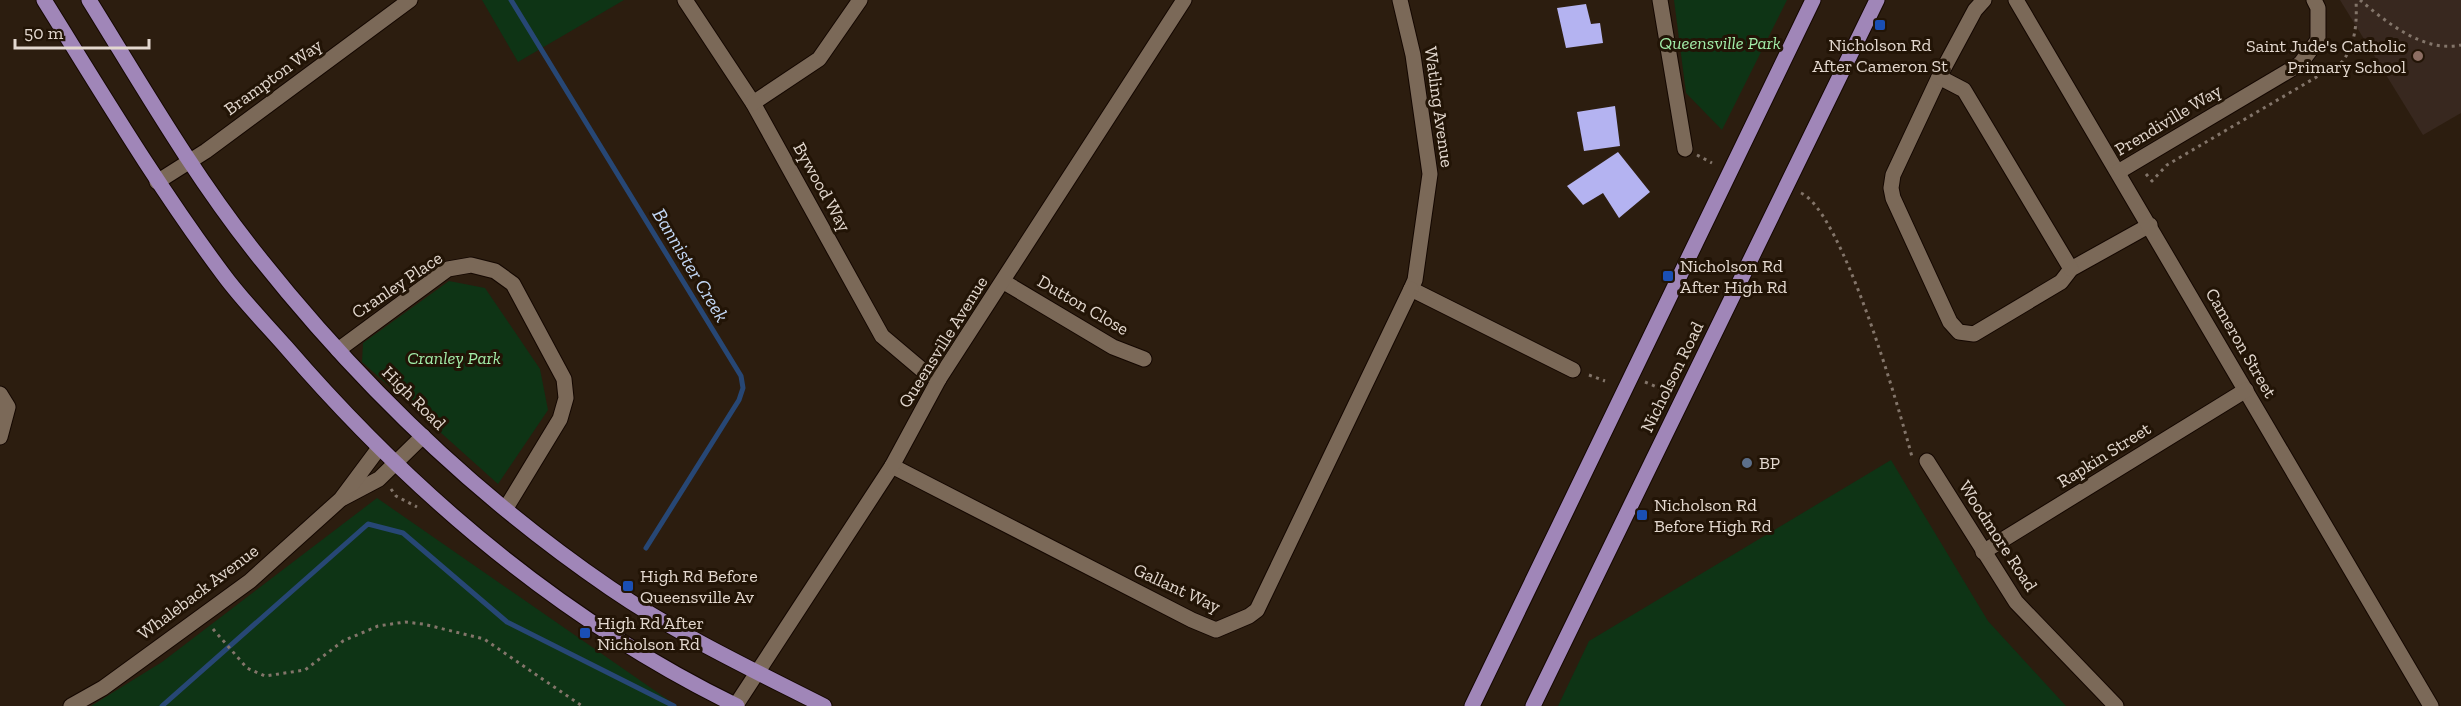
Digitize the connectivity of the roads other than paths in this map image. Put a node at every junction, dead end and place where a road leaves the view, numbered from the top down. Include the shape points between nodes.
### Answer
1 (44, 0) edge
2 (89, 0) edge
3 (410, 0) edge
4 (685, 0) edge
5 (860, 0) edge
6 (1184, 0) edge
7 (1400, 0) edge
8 (1660, 0) edge
9 (1814, 0) edge
10 (1877, 0) edge
11 (1984, 0) edge
12 (2016, 0) edge
13 (2314, 0) edge
14 (1939, 77) junction
15 (753, 103) junction
16 (1685, 148) dead end
17 (189, 161) junction
18 (2118, 172) junction
19 (157, 182) junction
20 (2150, 225) junction
21 (2071, 269) junction
22 (1004, 282) junction
23 (1411, 289) junction
24 (338, 350) junction
25 (1144, 359) dead end
26 (1573, 370) dead end
27 (939, 379) junction
28 (2246, 390) junction
29 (0, 394) edge
30 (423, 436) junction
31 (0, 438) edge
32 (379, 448) junction
33 (1927, 461) road end
34 (395, 463) junction
35 (892, 466) junction
36 (341, 499) junction
37 (506, 508) junction
38 (1983, 552) junction
39 (756, 672) junction
40 (71, 706) edge
41 (736, 706) edge
42 (824, 706) edge
43 (1472, 706) edge
44 (1533, 706) edge
45 (2116, 706) edge
46 (2431, 706) edge

1 - 19 main road
2 - 17 main road, High Road
3 - 17 street, Brampton Way
4 - 15 street, Bywood Way
5 - 15 street via 819,59
6 - 22 street, Queensville Avenue
7 - 23 street, Watling Avenue via 1413,55 1430,174
8 - 16 street
9 - 43 main road, Nicholson Road
10 - 44 main road, Nicholson Road
11 - 14 street
12 - 18 street, Cameron Street
13 - 18 street, Prendiville Way via 2318,8 2318,40 2300,64
14 - 21 street via 1964,90
14 - 21 street via 1893,175 1891,188 1950,322 1959,332 1974,334 2061,282
15 - 27 street, Bywood Way via 882,336
17 - 19 street, Brampton Way
17 - 24 main road, High Road via 258,256
18 - 20 street, Cameron Street
19 - 32 main road via 225,277
20 - 21 street
20 - 28 street, Cameron Street
22 - 25 street, Dutton Close via 1113,347
22 - 27 street, Queensville Avenue
23 - 26 street
23 - 35 street, Gallant Way via 1257,610 1226,627 1216,630 1192,620
24 - 30 main road, High Road
24 - 37 street, Cranley Place via 448,269 471,265 495,271 513,284 564,379 566,398 560,419
27 - 35 street, Queensville Avenue
28 - 38 street, Rapkin Street
28 - 46 street, Cameron Street
29 - 31 street via 8,407
30 - 34 street, Whaleback Avenue
30 - 37 main road, High Road
32 - 34 main road
32 - 36 street, Whaleback Avenue
33 - 38 street, Woodmore Road
34 - 36 street, Whaleback Avenue via 379,479
34 - 41 main road via 580,616 686,681
35 - 39 street, Queensville Avenue
36 - 40 street, Whaleback Avenue via 250,580 103,688
37 - 39 main road, High Road via 611,588 674,628
38 - 45 street, Woodmore Road via 2016,602
39 - 41 street, Queensville Avenue
39 - 42 main road, High Road

